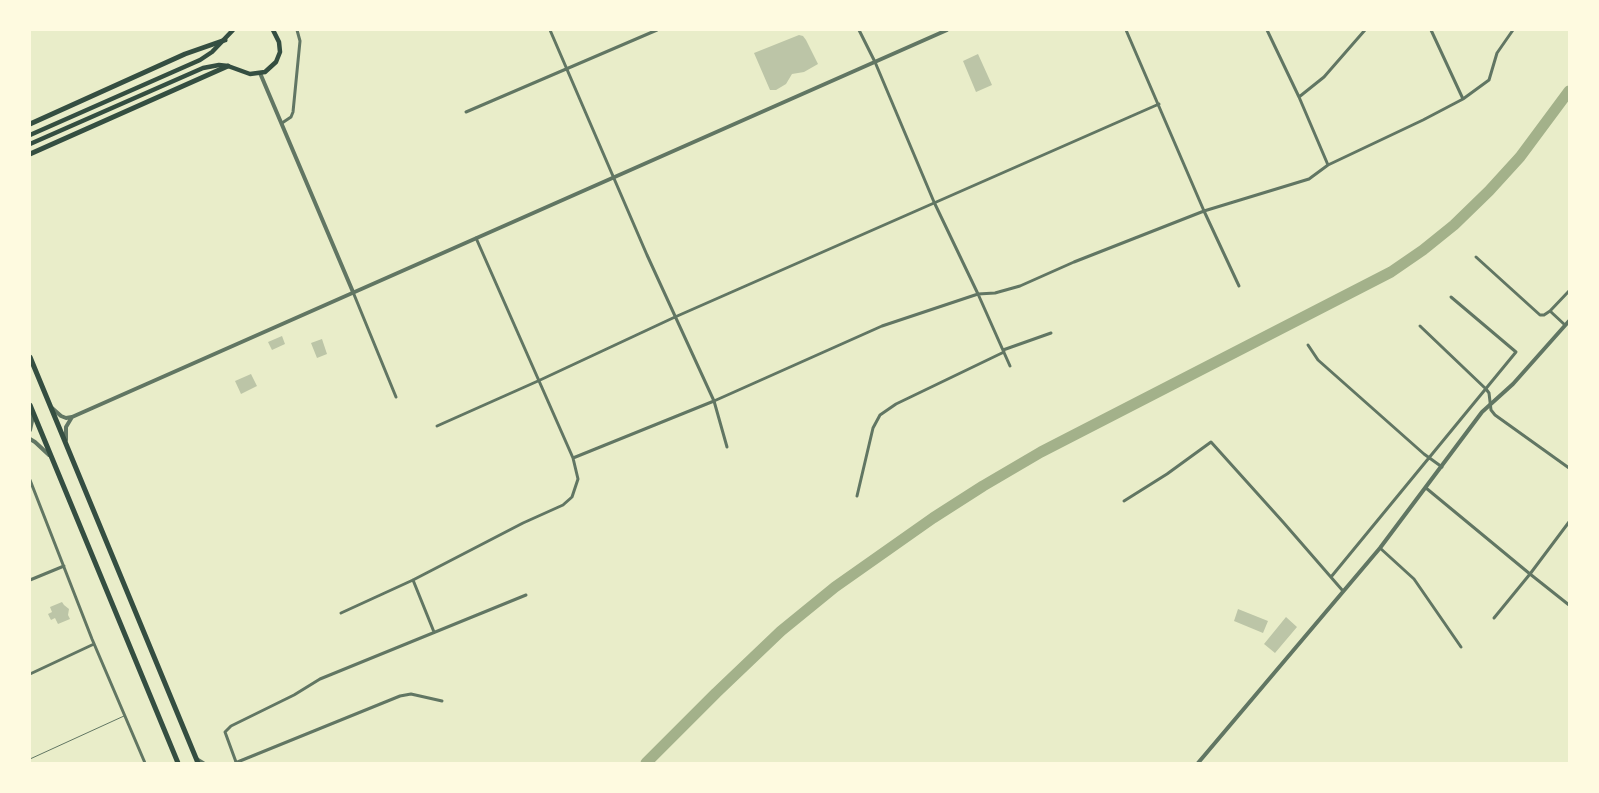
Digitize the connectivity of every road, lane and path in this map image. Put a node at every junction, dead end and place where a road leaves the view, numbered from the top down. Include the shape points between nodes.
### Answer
1 (233, 30) edge
2 (273, 30) edge
3 (296, 30) edge
4 (550, 30) edge
5 (657, 30) edge
6 (859, 30) edge
7 (947, 30) edge
8 (1126, 30) edge
9 (1267, 30) edge
10 (1365, 30) edge
11 (1430, 30) edge
12 (1512, 30) edge
13 (225, 40) junction
14 (874, 62) junction
15 (228, 66) junction
16 (566, 68) junction
17 (260, 74) junction
18 (1299, 97) junction
19 (1463, 99) junction
20 (1159, 104) junction
21 (466, 112) dead end
22 (282, 123) junction
23 (30, 124) edge
24 (30, 135) edge
25 (30, 144) edge
26 (30, 154) edge
27 (1328, 164) junction
28 (614, 176) junction
29 (934, 202) junction
30 (1204, 210) junction
31 (476, 238) junction
32 (1476, 257) dead end
33 (1239, 286) dead end
34 (1569, 291) edge
35 (353, 292) junction
36 (978, 294) junction
37 (1451, 296) dead end
38 (1550, 311) junction
39 (675, 317) junction
40 (1567, 323) edge
41 (1420, 326) dead end
42 (1050, 333) dead end
43 (1308, 345) dead end
44 (1004, 351) junction
45 (30, 357) edge
46 (1010, 366) dead end
47 (538, 381) junction
48 (1486, 389) junction
49 (396, 397) dead end
50 (714, 401) junction
51 (50, 404) junction
52 (1490, 405) junction
53 (30, 406) edge
54 (72, 416) junction
55 (437, 426) dead end
56 (30, 430) edge
57 (30, 439) edge
58 (66, 446) junction
59 (727, 447) dead end
60 (52, 457) junction
61 (573, 458) junction
62 (1430, 458) junction
63 (1442, 467) junction
64 (1569, 468) edge
65 (30, 480) edge
66 (1426, 488) junction
67 (857, 496) dead end
68 (1124, 501) dead end
69 (1569, 522) edge
70 (1380, 548) junction
71 (64, 566) junction
72 (1530, 574) junction
73 (1330, 577) junction
74 (30, 580) edge
75 (413, 580) junction
76 (1343, 591) junction
77 (526, 595) dead end
78 (1569, 605) edge
79 (341, 613) dead end
80 (1494, 618) dead end
81 (434, 632) junction
82 (94, 644) junction
83 (1461, 647) dead end
84 (30, 674) edge
85 (442, 701) dead end
86 (124, 716) junction
87 (195, 757) junction
88 (30, 759) edge
89 (177, 762) edge
90 (145, 763) edge
91 (198, 763) edge
92 (204, 763) edge
93 (235, 763) edge
94 (1198, 763) edge

1 - 13 main road
2 - 17 main road via 279,42 278,57 269,69
3 - 22 street via 300,41 293,112
4 - 16 street
5 - 16 street
6 - 14 street
7 - 14 street
8 - 20 street
9 - 18 street
10 - 18 street via 1324,77
11 - 19 street
12 - 19 street via 1495,57 1488,80
13 - 23 main road via 185,54
13 - 24 main road via 200,60
14 - 28 street
14 - 29 street
15 - 17 main road
15 - 25 main road via 203,68
15 - 26 main road
16 - 21 street
16 - 28 street
17 - 22 street
18 - 27 street
19 - 27 street
20 - 29 street
20 - 30 street
22 - 35 street
27 - 30 street via 1309,179
28 - 31 street
28 - 39 street
29 - 36 street
29 - 39 street
30 - 33 street
30 - 36 street via 1020,286
31 - 35 street
31 - 47 street
32 - 38 street via 1540,315
34 - 38 street
35 - 49 street
35 - 54 street
36 - 44 street
36 - 50 street via 882,326
37 - 48 street via 1516,352
38 - 40 street
39 - 47 street
39 - 50 street
40 - 52 street
41 - 48 street
42 - 44 street
43 - 62 street via 1318,360
44 - 46 street
44 - 67 street via 880,415
45 - 51 main road
47 - 55 street
47 - 61 street
48 - 52 street
48 - 62 street
50 - 59 street
50 - 61 street
51 - 54 street via 61,416
51 - 58 main road
52 - 63 street
52 - 64 street via 1495,415
53 - 56 street
53 - 60 main road
54 - 58 street via 66,427
57 - 60 street
58 - 87 main road
60 - 89 main road
61 - 75 street via 578,480 572,497 563,505
62 - 63 street
62 - 73 street
63 - 66 street
65 - 71 street
66 - 70 street
66 - 72 street
68 - 73 street via 1211,442
69 - 72 street
70 - 76 street
70 - 83 street via 1414,579
71 - 74 street
71 - 82 street
72 - 78 street
72 - 80 street
73 - 76 street
75 - 79 street
75 - 81 street
76 - 94 street
77 - 81 street
81 - 93 street via 320,679 231,726 225,732
82 - 84 street
82 - 86 street
85 - 93 street via 411,694 400,696
86 - 88 lane
86 - 90 street
87 - 91 main road
87 - 92 street

